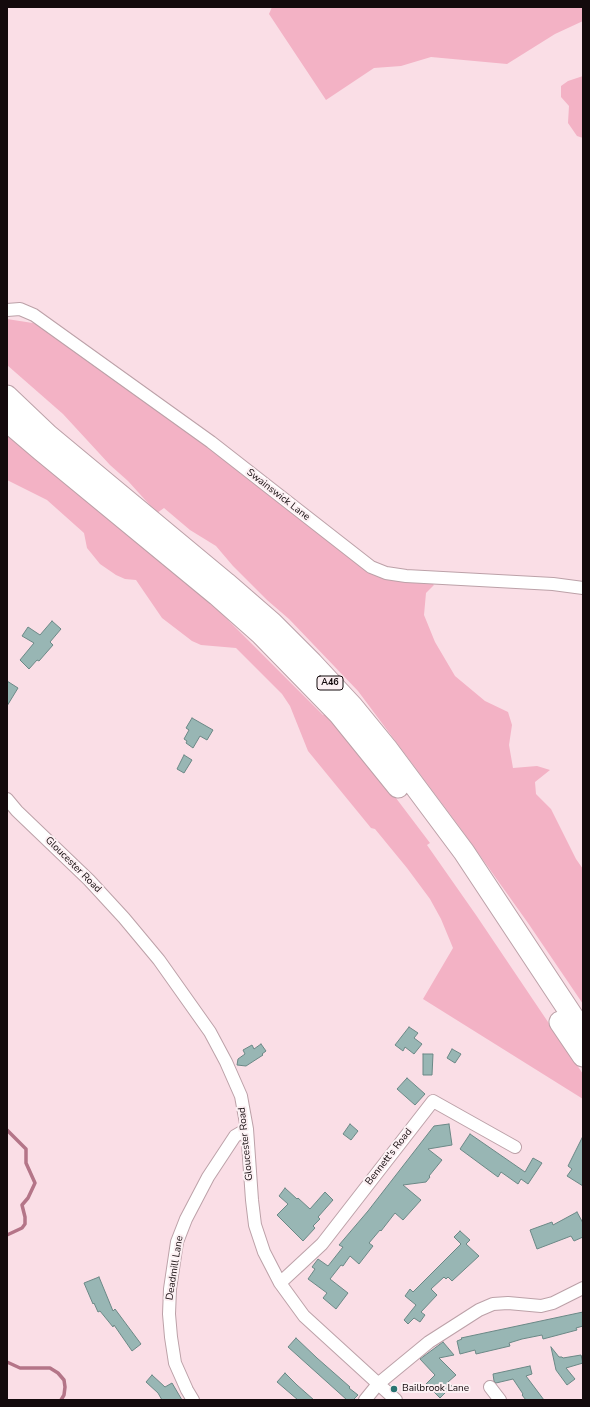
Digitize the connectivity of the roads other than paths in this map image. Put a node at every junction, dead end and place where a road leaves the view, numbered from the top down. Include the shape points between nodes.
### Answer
1 (7, 310) edge
2 (7, 396) edge
3 (7, 421) edge
4 (583, 588) edge
5 (7, 799) edge
6 (583, 1032) edge
7 (583, 1056) edge
8 (247, 1128) junction
9 (516, 1147) dead end
10 (280, 1283) junction
11 (583, 1288) edge
12 (378, 1384) junction
13 (490, 1386) dead end
14 (193, 1400) edge
15 (365, 1400) edge
16 (396, 1400) edge
17 (500, 1400) edge

1 - 4 street, Swainswick Lane via 20,310 34,315 211,442 371,567 386,573 406,576
2 - 6 highway, A46 via 48,435 272,623 352,706 464,852
3 - 7 highway, A46 via 217,594 261,634 339,714 434,833
5 - 8 street, Gloucester Road via 89,880 159,960 210,1032 226,1062 241,1096
8 - 10 street, Gloucester Road via 255,1225 264,1252
8 - 14 street, Deadmill Lane via 235,1136 208,1176 177,1242 170,1289 170,1336 175,1363
9 - 10 street, Bennett's Road via 433,1100 322,1244
10 - 12 street, Gloucester Road via 304,1316
11 - 12 street via 553,1304 494,1304 479,1310 429,1342
12 - 15 street
12 - 16 street, Gloucester Road
13 - 17 street

